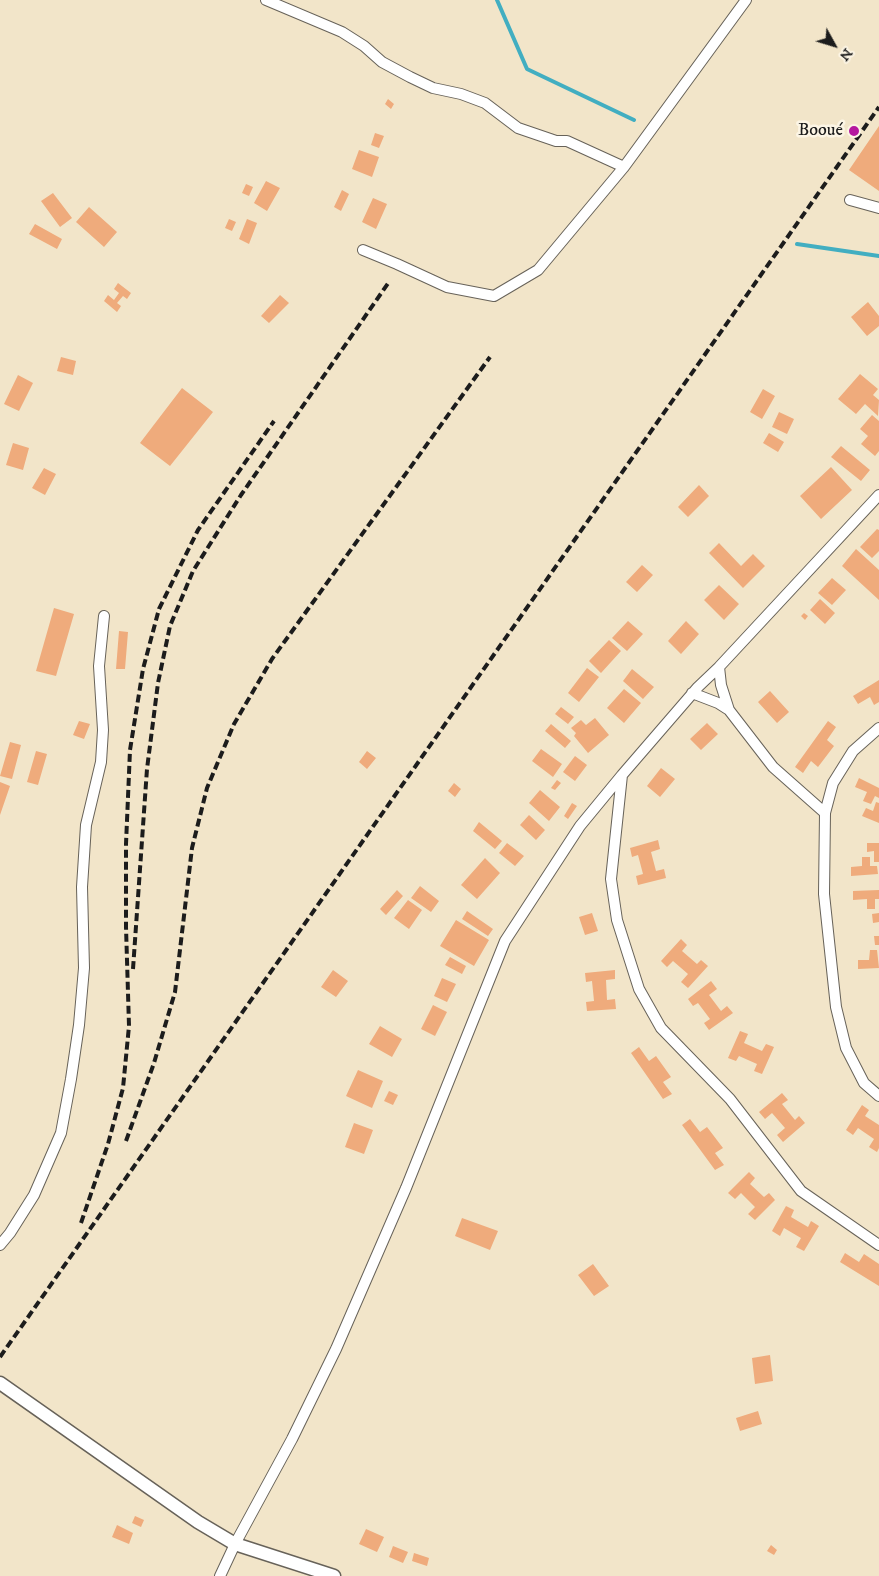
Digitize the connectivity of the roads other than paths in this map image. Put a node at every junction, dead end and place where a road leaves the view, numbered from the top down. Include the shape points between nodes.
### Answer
1 (266, 0) edge
2 (746, 0) edge
3 (624, 167) junction
4 (850, 200) dead end
5 (879, 208) edge
6 (363, 250) dead end
7 (879, 494) edge
8 (104, 616) dead end
9 (719, 667) junction
10 (692, 693) junction
11 (729, 710) junction
12 (879, 728) edge
13 (622, 775) junction
14 (825, 813) junction
15 (879, 1096) edge
16 (0, 1245) edge
17 (879, 1245) edge
18 (0, 1383) edge
19 (235, 1544) junction
20 (220, 1576) edge
21 (334, 1576) edge

1 - 3 street via 342,32 382,62 433,88 462,94 484,104 518,128 567,141
2 - 3 street
3 - 6 street via 538,270 494,296 447,287
4 - 5 street
7 - 9 street
8 - 16 street via 99,666 103,730 101,762 86,825 82,887 84,968 71,1079 61,1133 34,1195
9 - 10 street
9 - 11 street
10 - 11 street
10 - 13 street
11 - 14 street via 773,767
12 - 14 street via 853,751 833,782
13 - 17 street via 611,879 617,920 639,989 661,1028 730,1099 801,1191
13 - 19 street via 580,826 505,941 406,1188 344,1331 292,1439
14 - 15 street via 824,894 836,1007 846,1048 864,1083
18 - 19 street via 198,1522
19 - 20 street
19 - 21 street

